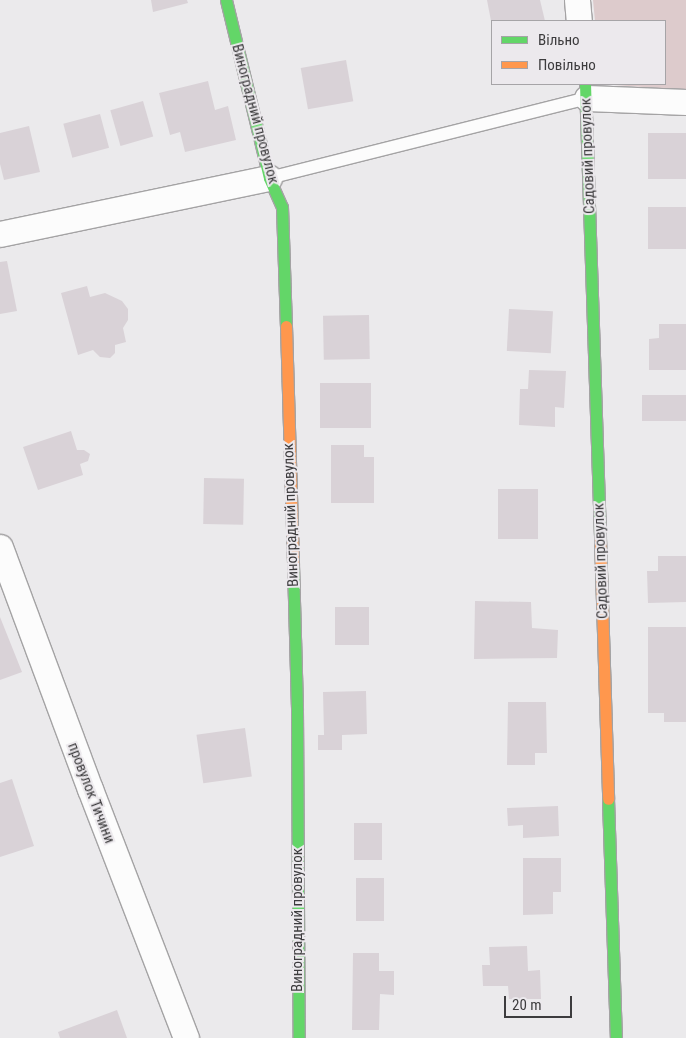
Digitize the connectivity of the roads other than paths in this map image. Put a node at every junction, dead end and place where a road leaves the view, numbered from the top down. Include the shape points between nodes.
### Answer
1 (226, 0) edge
2 (577, 0) edge
3 (579, 20) edge
4 (586, 91) edge
5 (686, 102) edge
6 (269, 178) junction
7 (0, 234) edge
8 (0, 547) edge
9 (8, 594) edge
10 (186, 1038) edge
11 (299, 1038) edge
12 (616, 1038) edge

1 - 6 street, Виноградний провулок
2 - 3 street
4 - 5 street
4 - 6 lane
4 - 12 street, Садовий провулок
6 - 7 street
6 - 11 street, Виноградний провулок via 282,207 297,710
8 - 9 street, провулок Тичини
9 - 10 street, провулок Тичини

